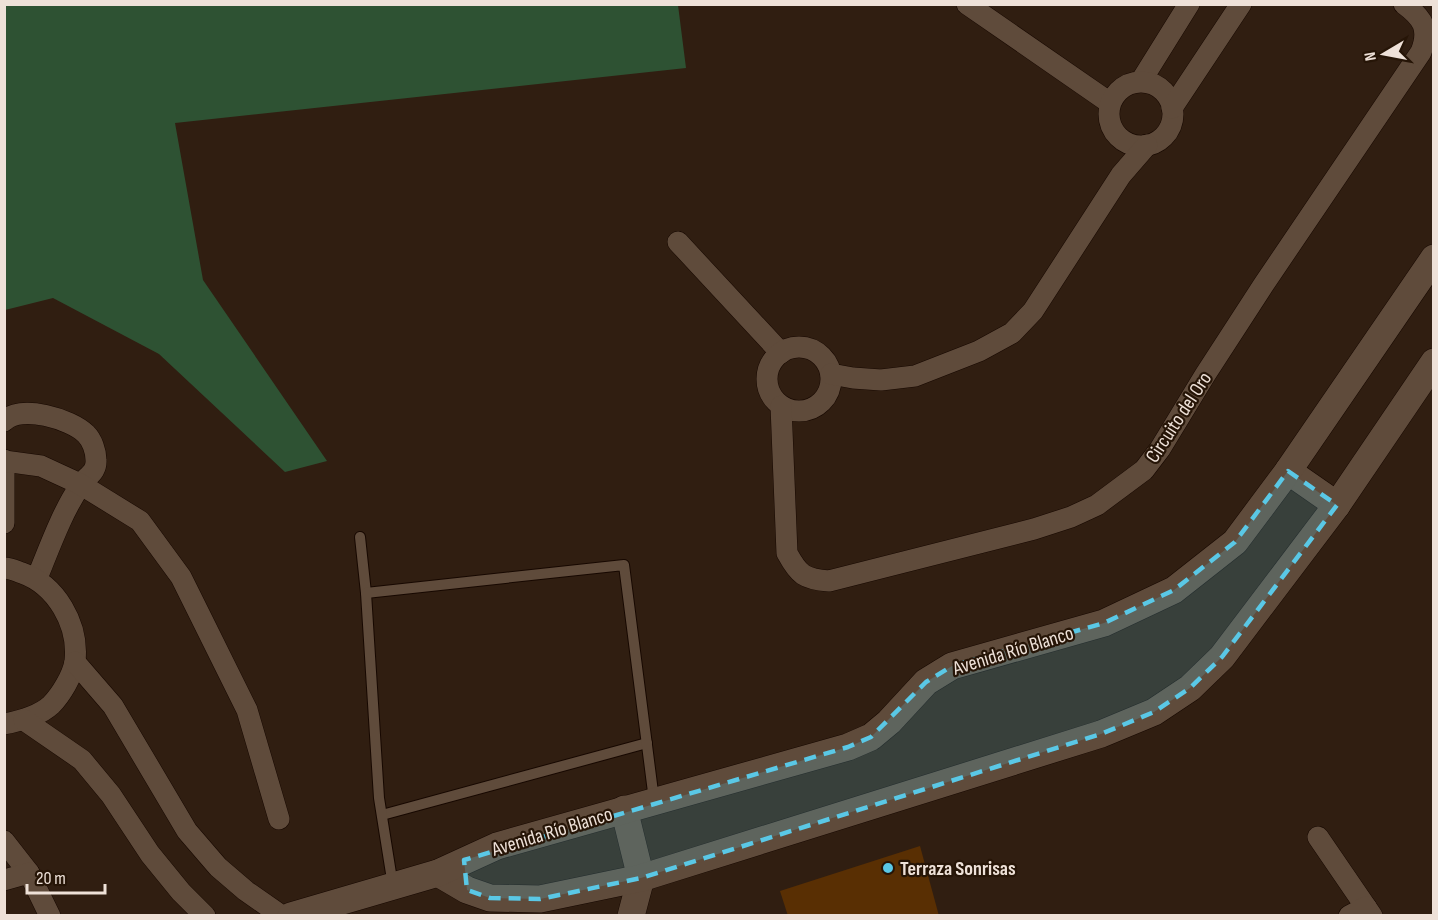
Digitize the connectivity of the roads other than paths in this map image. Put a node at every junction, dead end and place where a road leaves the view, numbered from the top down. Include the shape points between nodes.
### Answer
1 (967, 4) edge
2 (1189, 4) edge
3 (1241, 4) edge
4 (1404, 4) edge
5 (1141, 81) junction
6 (1110, 103) junction
7 (1172, 108) junction
8 (1147, 146) junction
9 (678, 242) dead end
10 (1434, 258) edge
11 (781, 353) junction
12 (1434, 362) edge
13 (831, 374) junction
14 (781, 406) junction
15 (4, 421) edge
16 (5, 461) edge
17 (1288, 471) junction
18 (80, 484) junction
19 (1337, 505) junction
20 (4, 524) edge
21 (360, 537) dead end
22 (4, 568) edge
23 (37, 578) junction
24 (366, 593) junction
25 (75, 662) junction
26 (14, 722) edge
27 (647, 743) junction
28 (654, 801) junction
29 (624, 809) junction
30 (382, 815) junction
31 (279, 819) dead end
32 (1318, 837) dead end
33 (4, 841) edge
34 (464, 860) junction
35 (29, 873) junction
36 (438, 873) junction
37 (641, 878) junction
38 (4, 880) edge
39 (393, 886) junction
40 (467, 890) junction
41 (1363, 913) edge
42 (50, 915) edge
43 (205, 915) edge
44 (282, 915) edge
45 (291, 915) edge
46 (482, 915) edge
47 (631, 915) edge

1 - 6 street
2 - 5 street
3 - 7 street
4 - 14 street, Circuito del Oro via 1419,15 1425,28 1421,52 1264,284 1160,448 1144,470 1097,505 1034,529 829,581 813,580 797,570 787,553
5 - 6 street via 1122,87
5 - 7 street via 1162,89
6 - 8 street via 1110,125 1116,135 1135,146
7 - 8 street via 1167,132
8 - 13 street via 1121,175 1033,311 1012,333 979,351 915,376 881,380
9 - 11 street
10 - 17 street, Avenida Río Blanco
11 - 13 street via 805,348 817,353
11 - 14 street via 767,373 772,397
12 - 19 street
13 - 14 street via 825,398 816,407 792,411
15 - 18 street via 26,414 46,415 86,434 97,463 94,472
16 - 18 street via 41,466
16 - 20 street
17 - 19 street
17 - 28 street, Avenida Río Blanco via 1235,542 1174,590 1104,623 952,666 926,682 871,737 848,747
18 - 23 street
18 - 31 street via 140,521 181,577 247,710
19 - 37 street via 1222,657 1190,688 1154,712 1090,738
21 - 24 lane
22 - 23 street
23 - 25 street via 61,603 73,630
24 - 27 lane via 624,565
24 - 30 lane
25 - 26 street via 65,687 50,705
25 - 44 street via 113,706 187,831 218,867
26 - 43 street via 82,760 150,854
27 - 28 lane
27 - 30 lane
28 - 29 street, Avenida Río Blanco
29 - 34 street, Avenida Río Blanco via 497,846
29 - 37 street
30 - 39 lane
32 - 41 street
33 - 35 street
34 - 36 street, Avenida Río Blanco
34 - 40 street
35 - 38 street
35 - 42 street
36 - 39 street, Avenida Río Blanco
36 - 40 street
37 - 40 street via 540,899 490,898
37 - 47 street
39 - 45 street, Avenida Río Blanco
40 - 46 street

